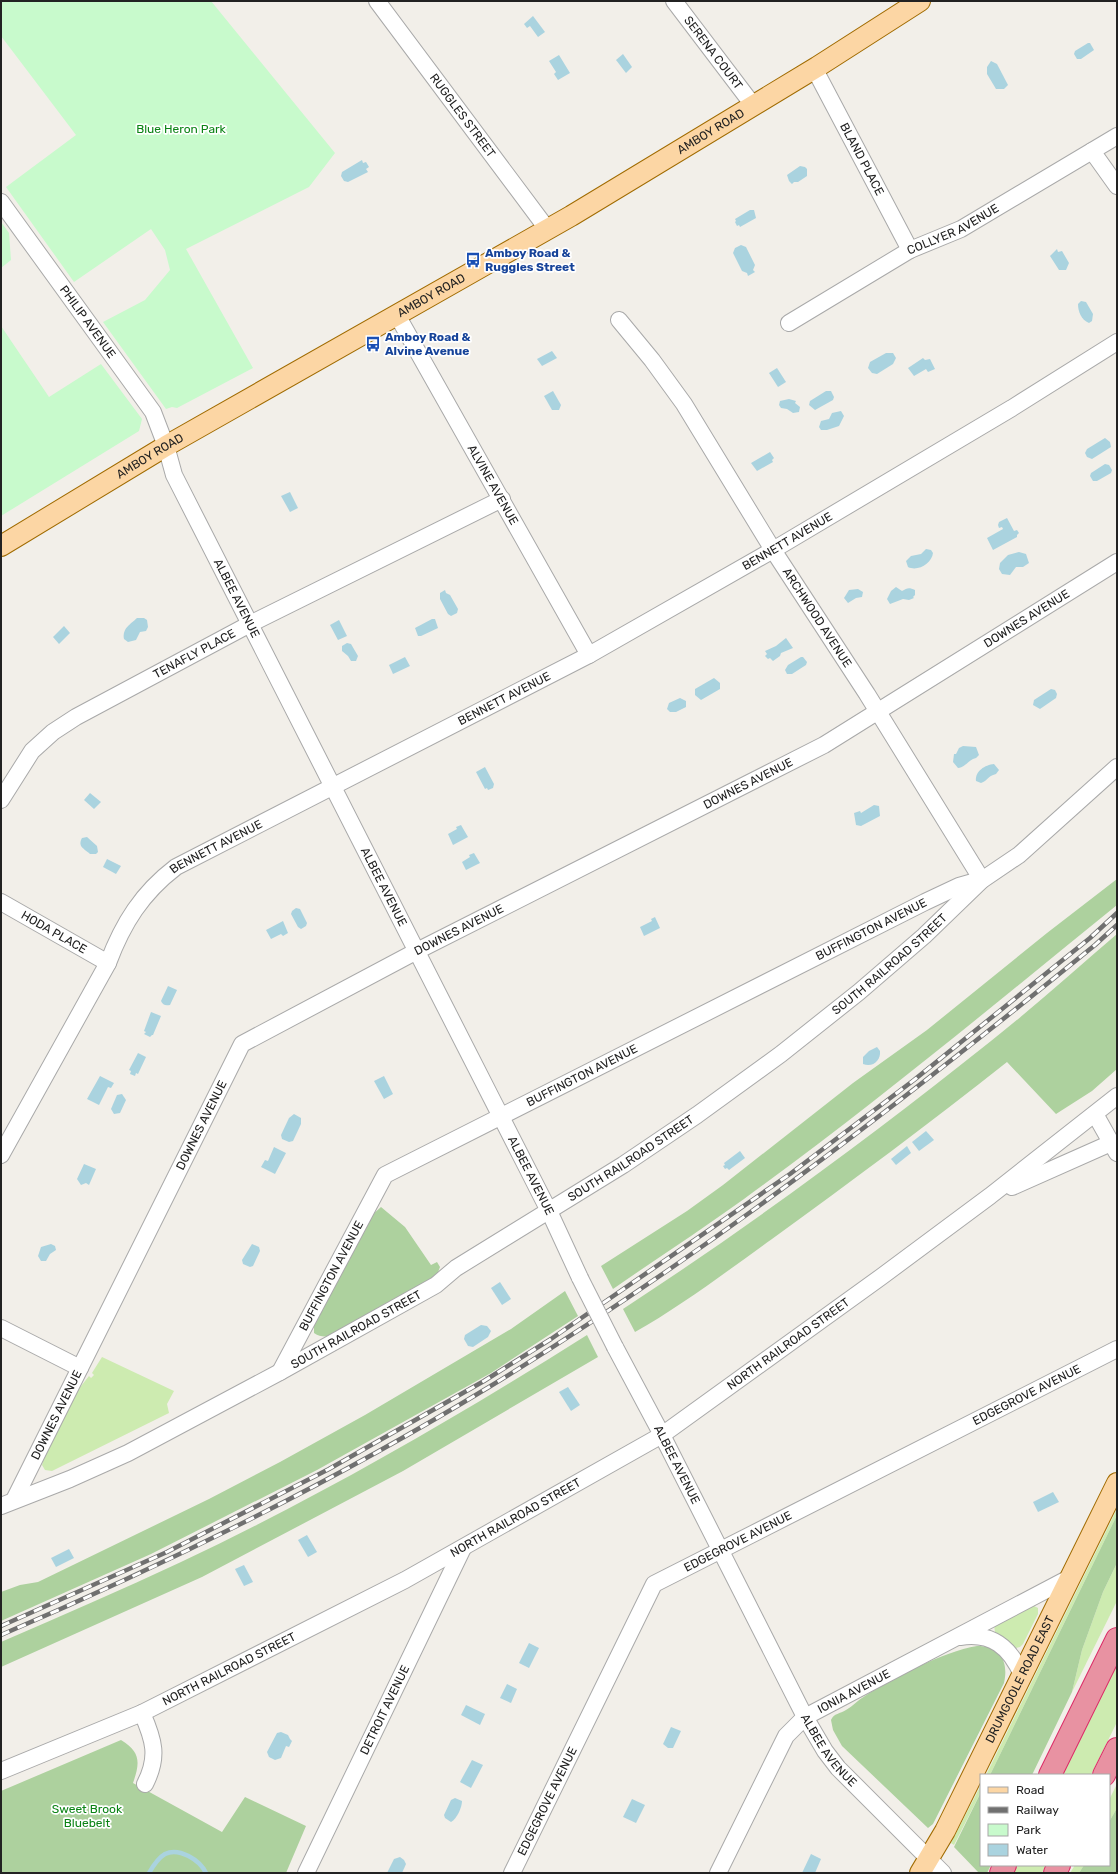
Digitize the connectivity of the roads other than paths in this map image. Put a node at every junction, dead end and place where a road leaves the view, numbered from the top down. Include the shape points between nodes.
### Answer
1 (377, 1) edge
2 (674, 1) edge
3 (920, 1) edge
4 (814, 68) junction
5 (753, 105) junction
6 (1117, 136) edge
7 (1092, 151) junction
8 (1117, 186) edge
9 (1, 202) edge
10 (548, 230) junction
11 (910, 250) junction
12 (397, 315) junction
13 (619, 320) dead end
14 (789, 323) dead end
15 (1117, 342) edge
16 (166, 446) junction
17 (502, 499) junction
18 (1, 546) edge
19 (773, 550) junction
20 (1117, 562) edge
21 (250, 624) junction
22 (589, 655) junction
23 (877, 712) junction
24 (1117, 767) edge
25 (332, 788) junction
26 (1, 800) edge
27 (982, 880) junction
28 (1, 902) edge
29 (415, 952) junction
30 (108, 963) junction
31 (1117, 1096) edge
32 (1095, 1114) junction
33 (501, 1117) junction
34 (1114, 1148) edge
35 (1, 1155) edge
36 (990, 1196) junction
37 (549, 1211) junction
38 (1, 1328) edge
39 (1114, 1354) edge
40 (80, 1368) junction
41 (280, 1372) junction
42 (662, 1434) junction
43 (1117, 1483) edge
44 (8, 1503) edge
45 (463, 1548) junction
46 (719, 1550) junction
47 (1071, 1577) junction
48 (954, 1638) junction
49 (1117, 1639) edge
50 (1022, 1675) junction
51 (142, 1713) junction
52 (805, 1717) junction
53 (1117, 1749) edge
54 (1, 1771) edge
55 (1050, 1774) edge
56 (1104, 1774) edge
57 (145, 1784) dead end
58 (924, 1866) edge
59 (306, 1873) edge
60 (512, 1873) edge
61 (718, 1873) edge
62 (943, 1873) edge

1 - 10 street, RUGGLES STREET
2 - 5 street, SERENA COURT
3 - 4 main road, AMBOY ROAD
4 - 5 main road, AMBOY ROAD
4 - 11 street, BLAND PLACE
5 - 10 main road, AMBOY ROAD
6 - 7 street, COLLYER AVENUE
7 - 8 street
7 - 11 street, COLLYER AVENUE via 961,229
9 - 16 street, PHILIP AVENUE via 153,412
10 - 12 main road, AMBOY ROAD
11 - 14 street, COLLYER AVENUE
12 - 16 main road, AMBOY ROAD
12 - 17 street, ALVINE AVENUE
13 - 19 street, ARCHWOOD AVENUE via 671,384
15 - 19 street, BENNETT AVENUE via 1012,408
16 - 18 main road, AMBOY ROAD
16 - 21 street, ALBEE AVENUE via 174,475
17 - 21 street, TENAFLY PLACE
17 - 22 street, ALVINE AVENUE
19 - 22 street, BENNETT AVENUE
19 - 23 street, ARCHWOOD AVENUE
20 - 23 street, DOWNES AVENUE
21 - 25 street, ALBEE AVENUE
21 - 26 street, TENAFLY PLACE via 76,717 53,732 32,751
22 - 25 street, BENNETT AVENUE
23 - 27 street, ARCHWOOD AVENUE
23 - 29 street, DOWNES AVENUE via 824,745
24 - 27 street, SOUTH RAILROAD STREET via 1019,855
25 - 29 street, ALBEE AVENUE
25 - 30 street, BENNETT AVENUE via 176,866 148,892 131,914 118,935
27 - 33 street, BUFFINGTON AVENUE via 959,886 925,902
27 - 37 street, SOUTH RAILROAD STREET via 924,936 781,1054 691,1119
28 - 30 street, HODA PLACE
29 - 33 street, ALBEE AVENUE
29 - 40 street, DOWNES AVENUE via 242,1044
30 - 35 street, BENNETT AVENUE
31 - 32 street, NORTH RAILROAD STREET
32 - 34 street
32 - 36 street, NORTH RAILROAD STREET
33 - 37 street, ALBEE AVENUE
33 - 41 street, BUFFINGTON AVENUE via 385,1175
34 - 36 street, NORTH RAILROAD STREET
36 - 42 street, NORTH RAILROAD STREET via 881,1278
37 - 41 street, SOUTH RAILROAD STREET via 456,1268 436,1285
37 - 42 street, ALBEE AVENUE, bridge via 580,1278
38 - 40 street
39 - 46 street, EDGEGROVE AVENUE
40 - 44 street, DOWNES AVENUE
41 - 44 street, SOUTH RAILROAD STREET via 128,1453
42 - 45 street, NORTH RAILROAD STREET
42 - 46 street, ALBEE AVENUE
43 - 47 main road, DRUMGOOLE ROAD EAST
45 - 51 street, NORTH RAILROAD STREET
45 - 59 street, DETROIT AVENUE
46 - 52 street, ALBEE AVENUE
46 - 60 street, EDGEGROVE AVENUE via 654,1584
47 - 48 street, IONIA AVENUE
47 - 50 main road, DRUMGOOLE ROAD EAST
48 - 50 street, IONIA AVENUE via 971,1636 994,1641 1003,1646 1014,1658
48 - 52 street, IONIA AVENUE
49 - 55 highway
50 - 58 main road, DRUMGOOLE ROAD EAST via 945,1831
51 - 54 street, NORTH RAILROAD STREET
51 - 57 street via 153,1742 154,1757
52 - 58 street, ALBEE AVENUE via 838,1768
52 - 61 street, IONIA AVENUE via 786,1736
53 - 56 highway
58 - 62 street, ALBEE AVENUE

